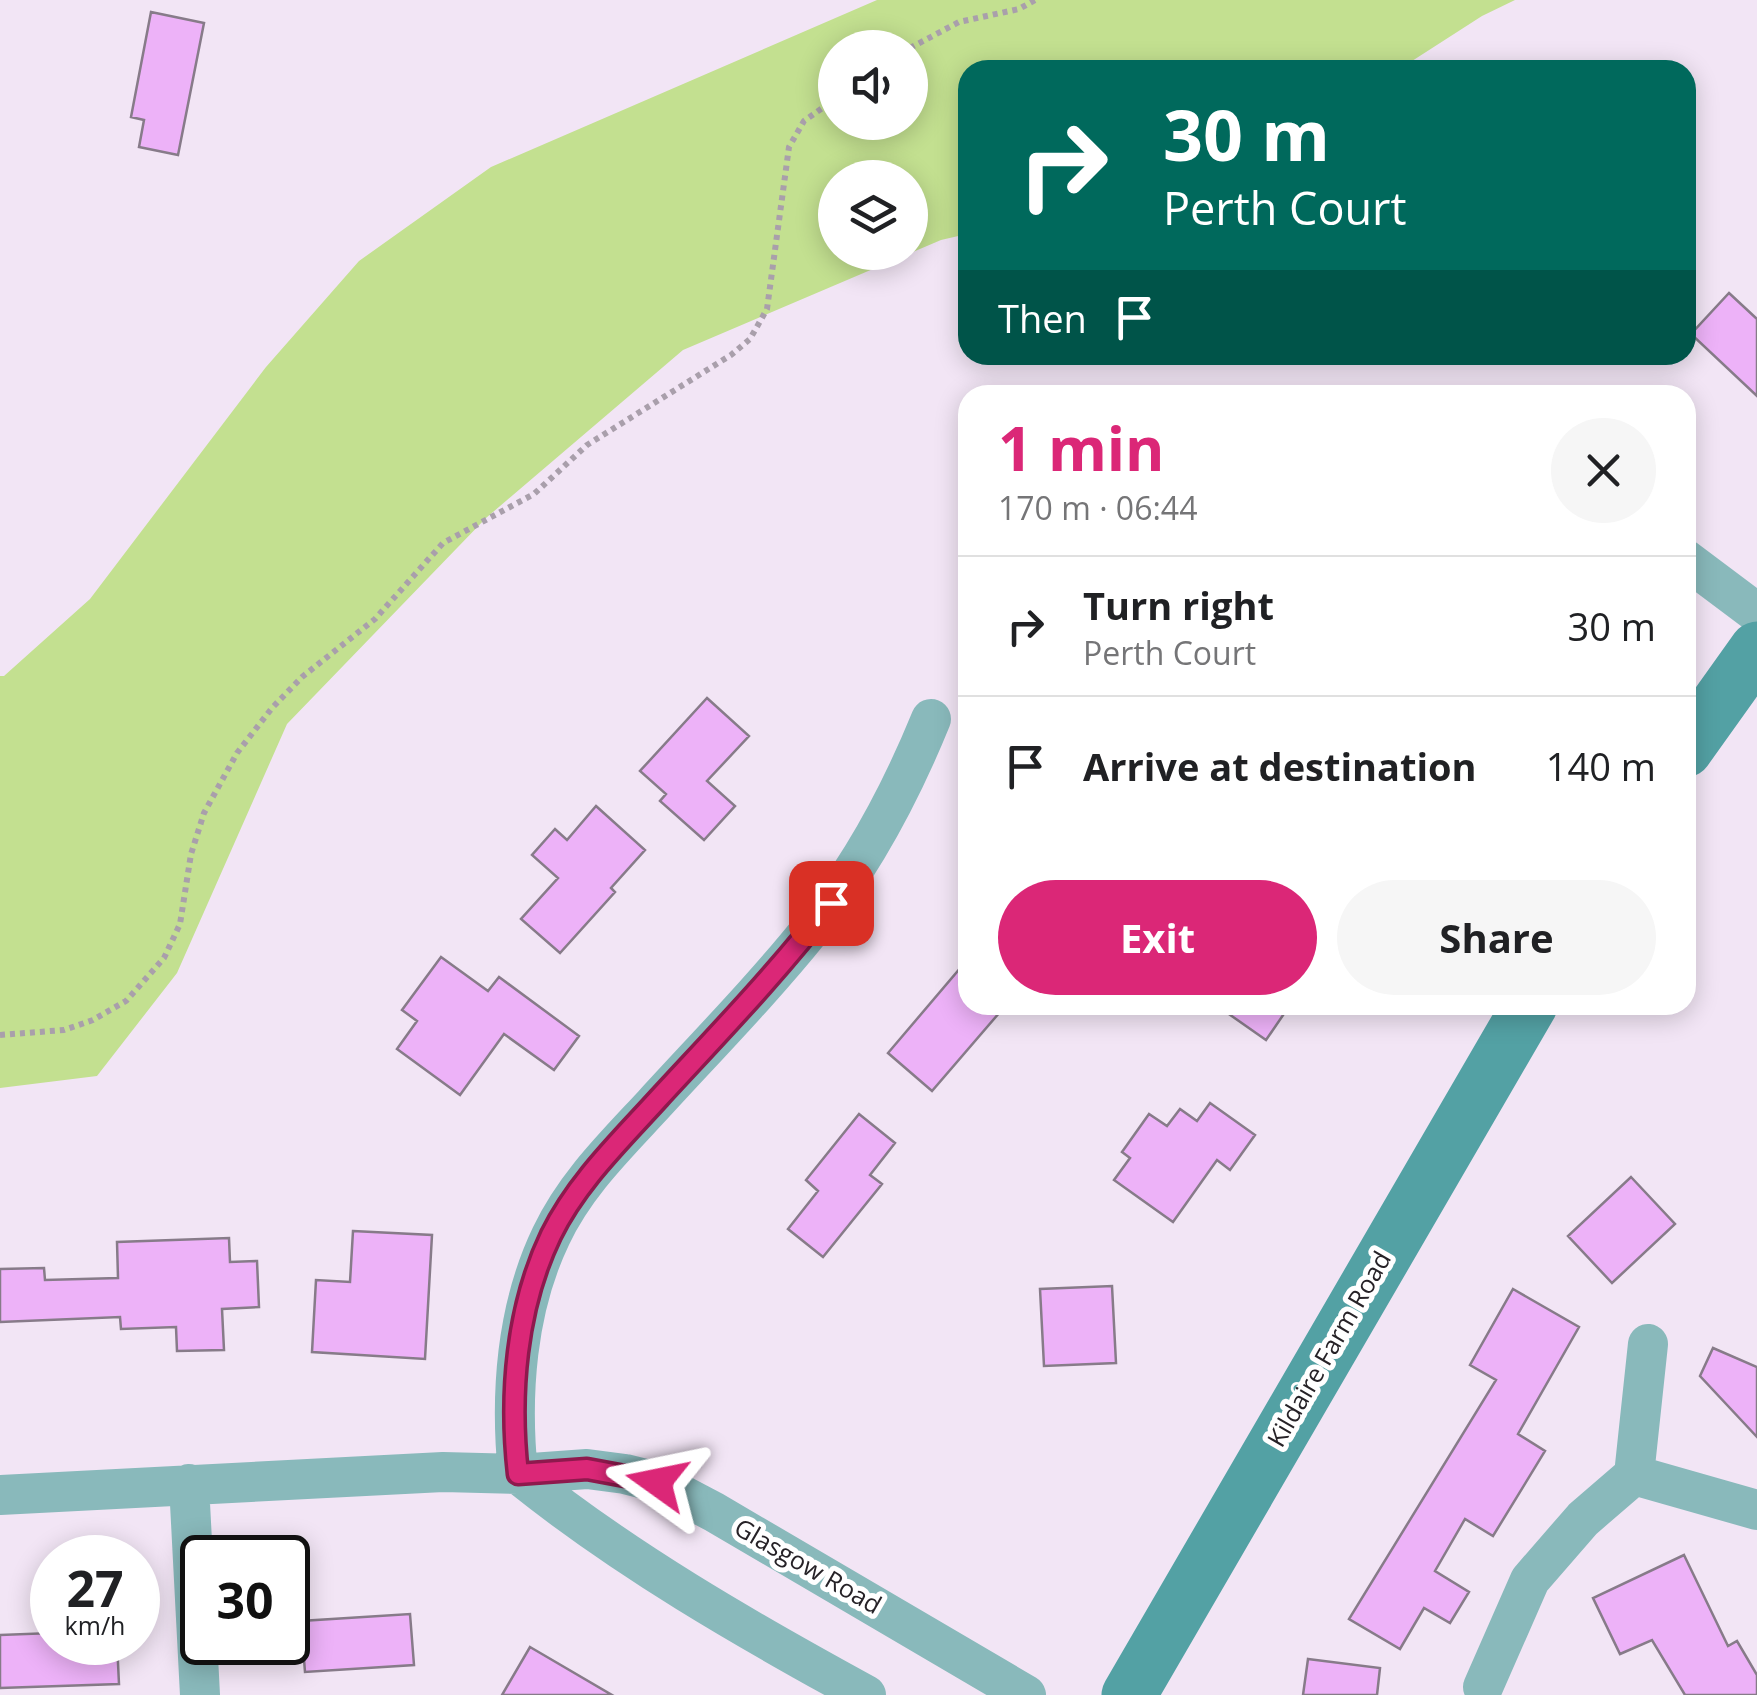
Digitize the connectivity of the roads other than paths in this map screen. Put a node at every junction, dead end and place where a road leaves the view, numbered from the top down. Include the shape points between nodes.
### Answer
1 (1696, 566) edge
2 (1757, 613) edge
3 (1757, 649) edge
4 (931, 719) dead end
5 (1696, 735) edge
6 (1524, 1015) edge
7 (1648, 1344) dead end
8 (518, 1474) junction
9 (1634, 1475) junction
10 (190, 1484) junction
11 (0, 1495) edge
12 (1757, 1510) edge
13 (1483, 1687) dead end
14 (200, 1695) edge
15 (866, 1695) edge
16 (1026, 1695) edge
17 (1130, 1695) edge

1 - 2 street
3 - 5 main road
4 - 8 street via 902,790 853,874 590,1173 551,1235 522,1329 515,1391
6 - 17 main road, Kildaire Farm Road
7 - 9 street
8 - 10 street, Glasgow Road
8 - 15 street via 580,1525
8 - 16 street, Glasgow Road via 587,1469 657,1482
9 - 12 street
9 - 13 street via 1583,1519 1530,1580
10 - 11 street, Glasgow Road
10 - 14 street

